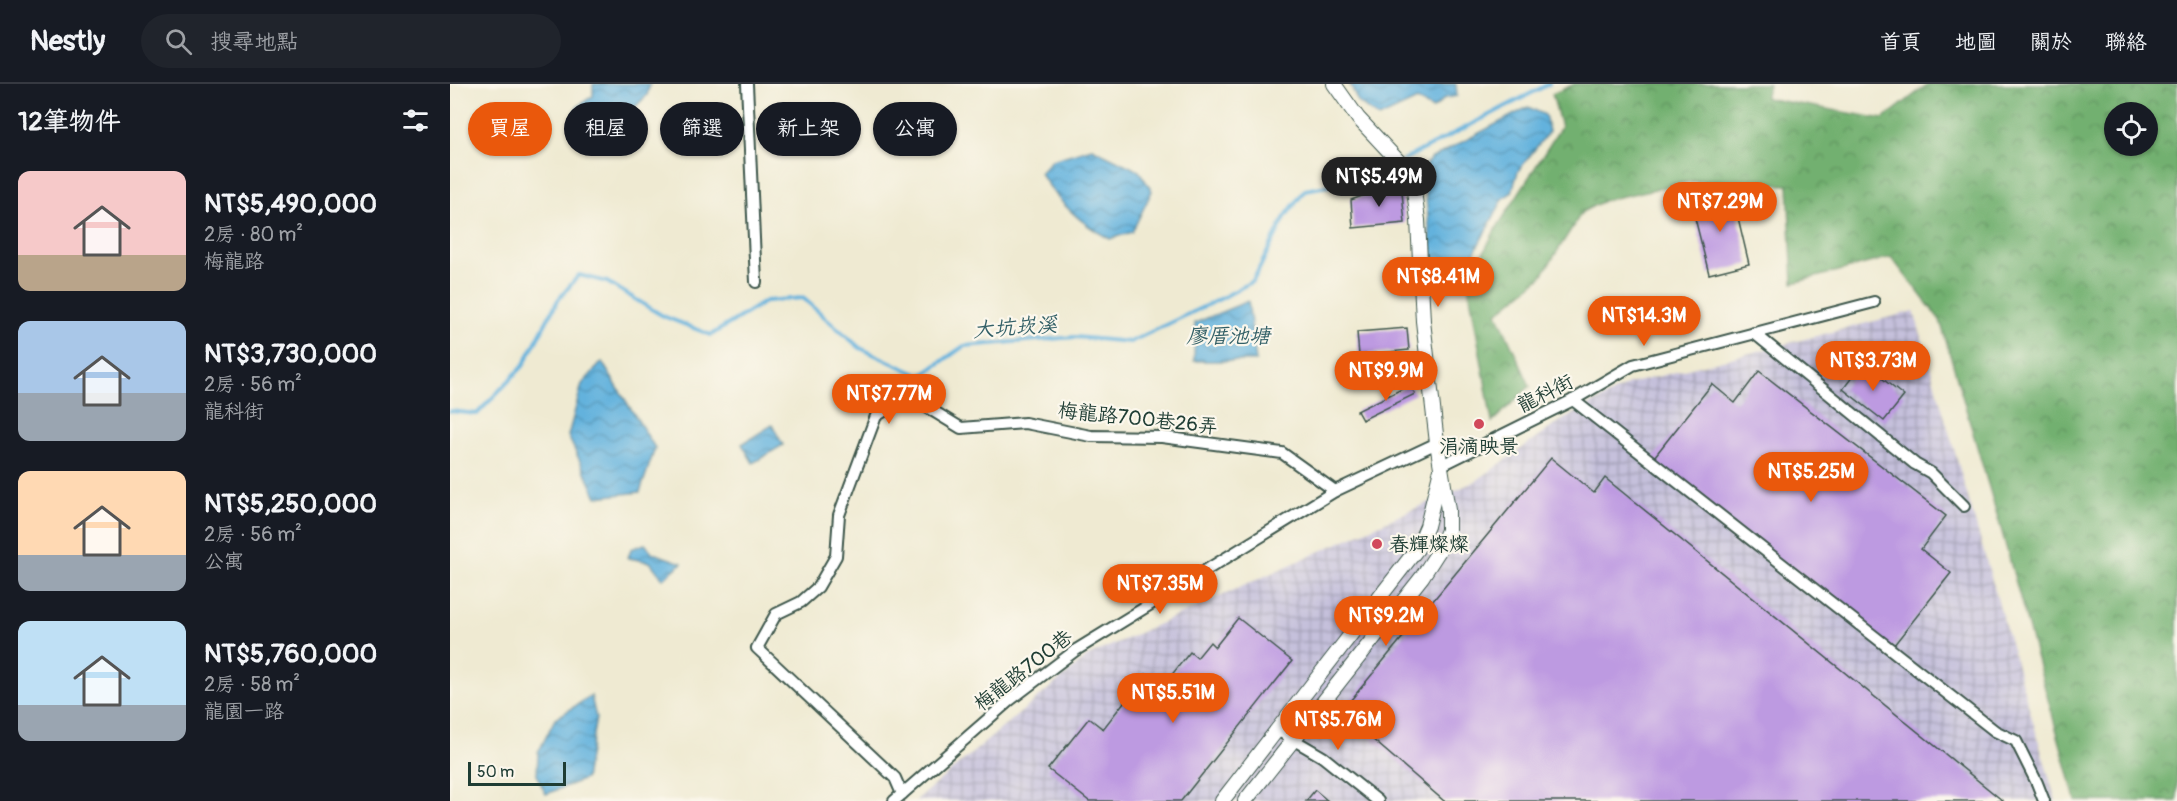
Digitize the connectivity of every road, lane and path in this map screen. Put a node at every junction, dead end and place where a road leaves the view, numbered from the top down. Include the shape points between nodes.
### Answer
1 (747, 84) edge
2 (1334, 84) edge
3 (756, 282) dead end
4 (1874, 302) dead end
5 (1754, 333) junction
6 (1573, 400) junction
7 (1437, 443) junction
8 (1442, 465) junction
9 (1335, 491) junction
10 (1964, 506) dead end
11 (1277, 730) junction
12 (1292, 741) junction
13 (898, 798) edge
14 (1222, 801) edge
15 (1245, 801) edge
16 (1378, 801) edge
17 (2044, 801) edge

1 - 3 street
2 - 7 street via 1413,184
4 - 5 street, 龍科街
5 - 6 street, 龍科街 via 1633,365
5 - 10 street via 1931,473
6 - 8 street, 龍科街
6 - 17 street via 1995,731 2016,741
7 - 8 street
7 - 9 street, 梅龍路700巷
8 - 11 street via 1427,526 1417,549
8 - 12 street via 1448,530 1440,549
9 - 13 street, 梅龍路700巷 via 1076,650 1010,700
9 - 13 street, 梅龍路700巷26弄 via 1282,453 1162,437 1091,436 1025,423 961,428 920,403 903,400 876,416 839,515 836,556 818,587 801,602 776,614 758,648 895,778
11 - 12 street
11 - 14 street
12 - 15 street
12 - 16 street via 1323,757

